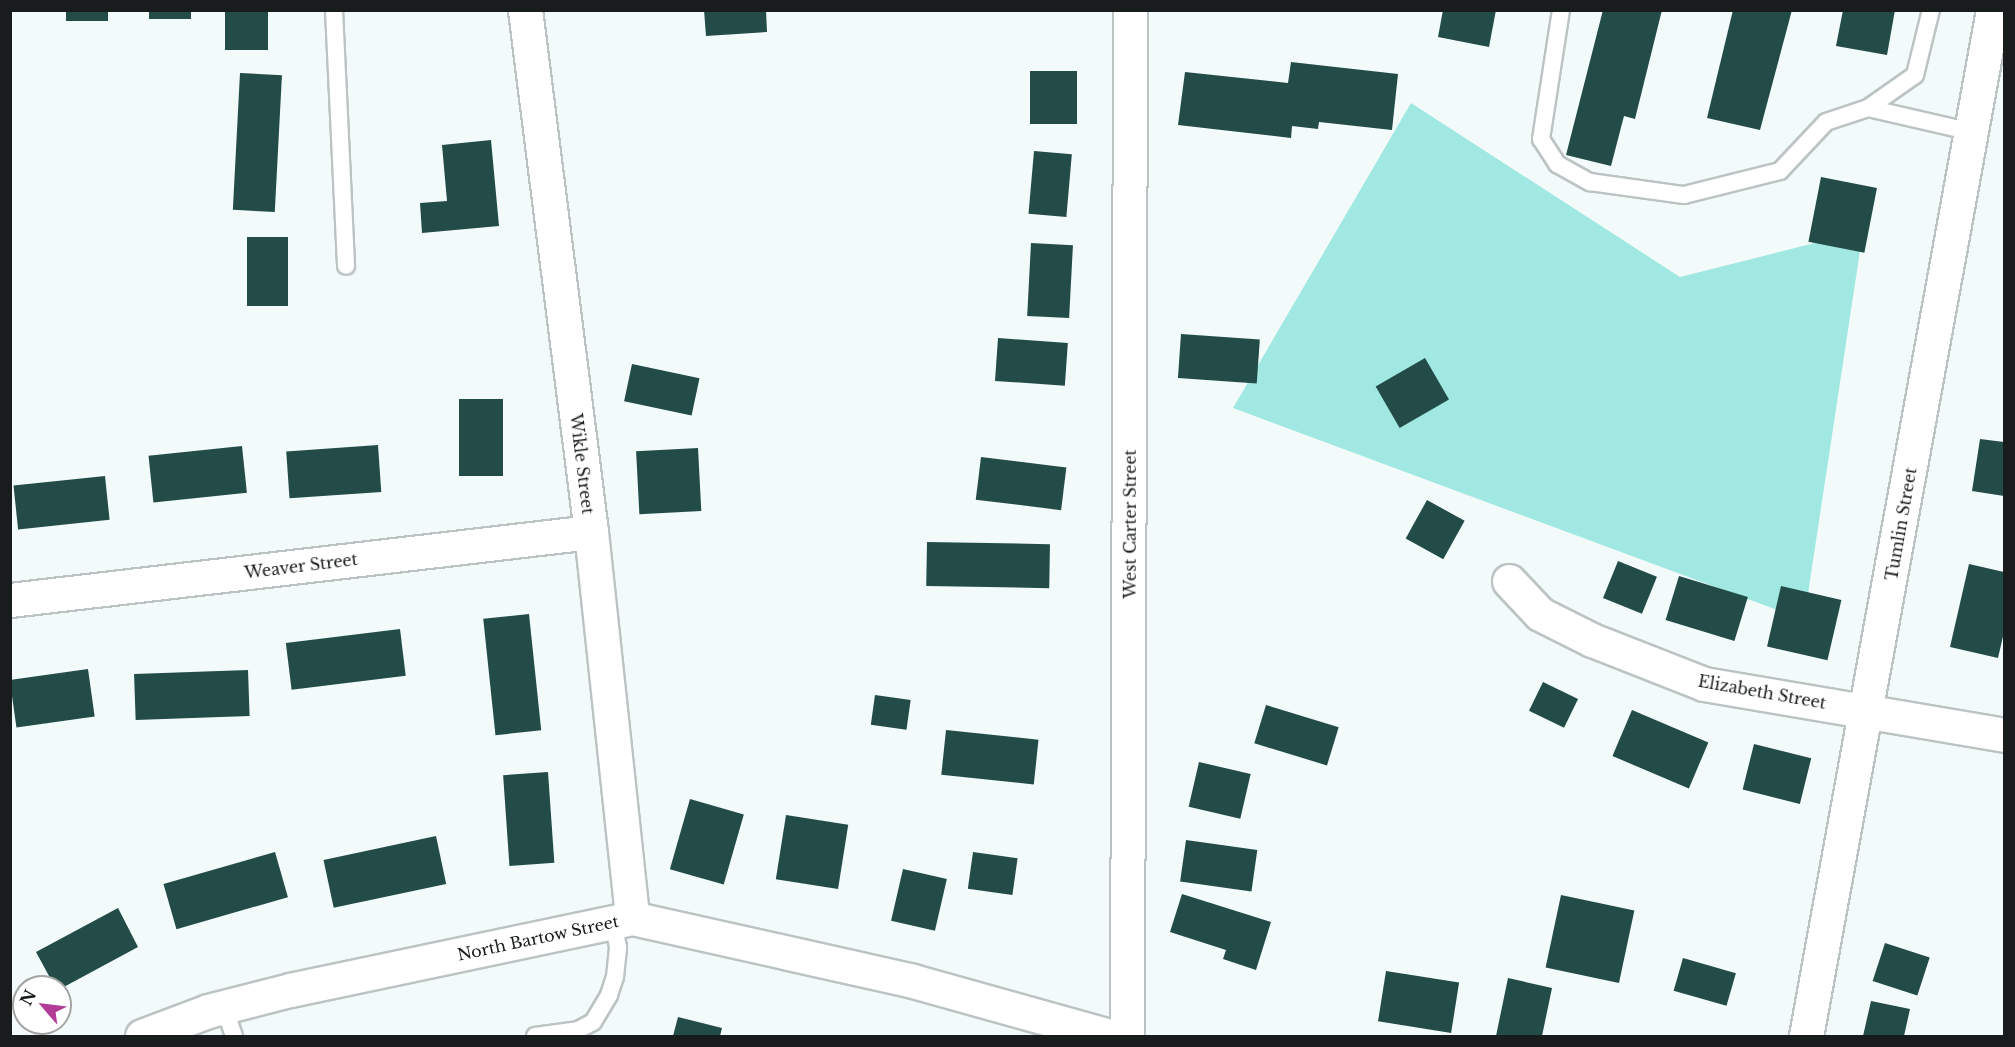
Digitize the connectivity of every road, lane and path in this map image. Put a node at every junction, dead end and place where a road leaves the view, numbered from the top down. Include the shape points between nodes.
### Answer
1 (334, 10) edge
2 (525, 10) edge
3 (1130, 10) edge
4 (1561, 10) edge
5 (1931, 10) edge
6 (1993, 10) edge
7 (1868, 108) junction
8 (1972, 132) junction
9 (346, 266) dead end
10 (591, 532) junction
11 (1509, 581) dead end
12 (10, 600) edge
13 (1868, 710) junction
14 (2004, 735) edge
15 (622, 920) junction
16 (229, 1022) edge
17 (142, 1036) edge
18 (535, 1036) edge
19 (1110, 1036) edge
20 (1127, 1036) edge
21 (1806, 1036) edge

1 - 9 lane
2 - 10 street, Wikle Street
3 - 20 street, West Carter Street
4 - 7 lane via 1541,139 1557,164 1590,182 1684,195 1780,171 1826,122
5 - 7 lane via 1915,75
6 - 8 street, Tumlin Street
7 - 8 lane
8 - 13 street, Tumlin Street
10 - 12 street, Weaver Street
10 - 15 street, Wikle Street
11 - 13 street, Elizabeth Street via 1540,614 1592,640 1704,684
13 - 14 street, Elizabeth Street
13 - 21 street, Tumlin Street
15 - 16 street, North Bartow Street
15 - 18 lane via 615,976 609,995 592,1022 578,1030
15 - 19 street, North Bartow Street via 913,981
16 - 17 street, North Bartow Street

